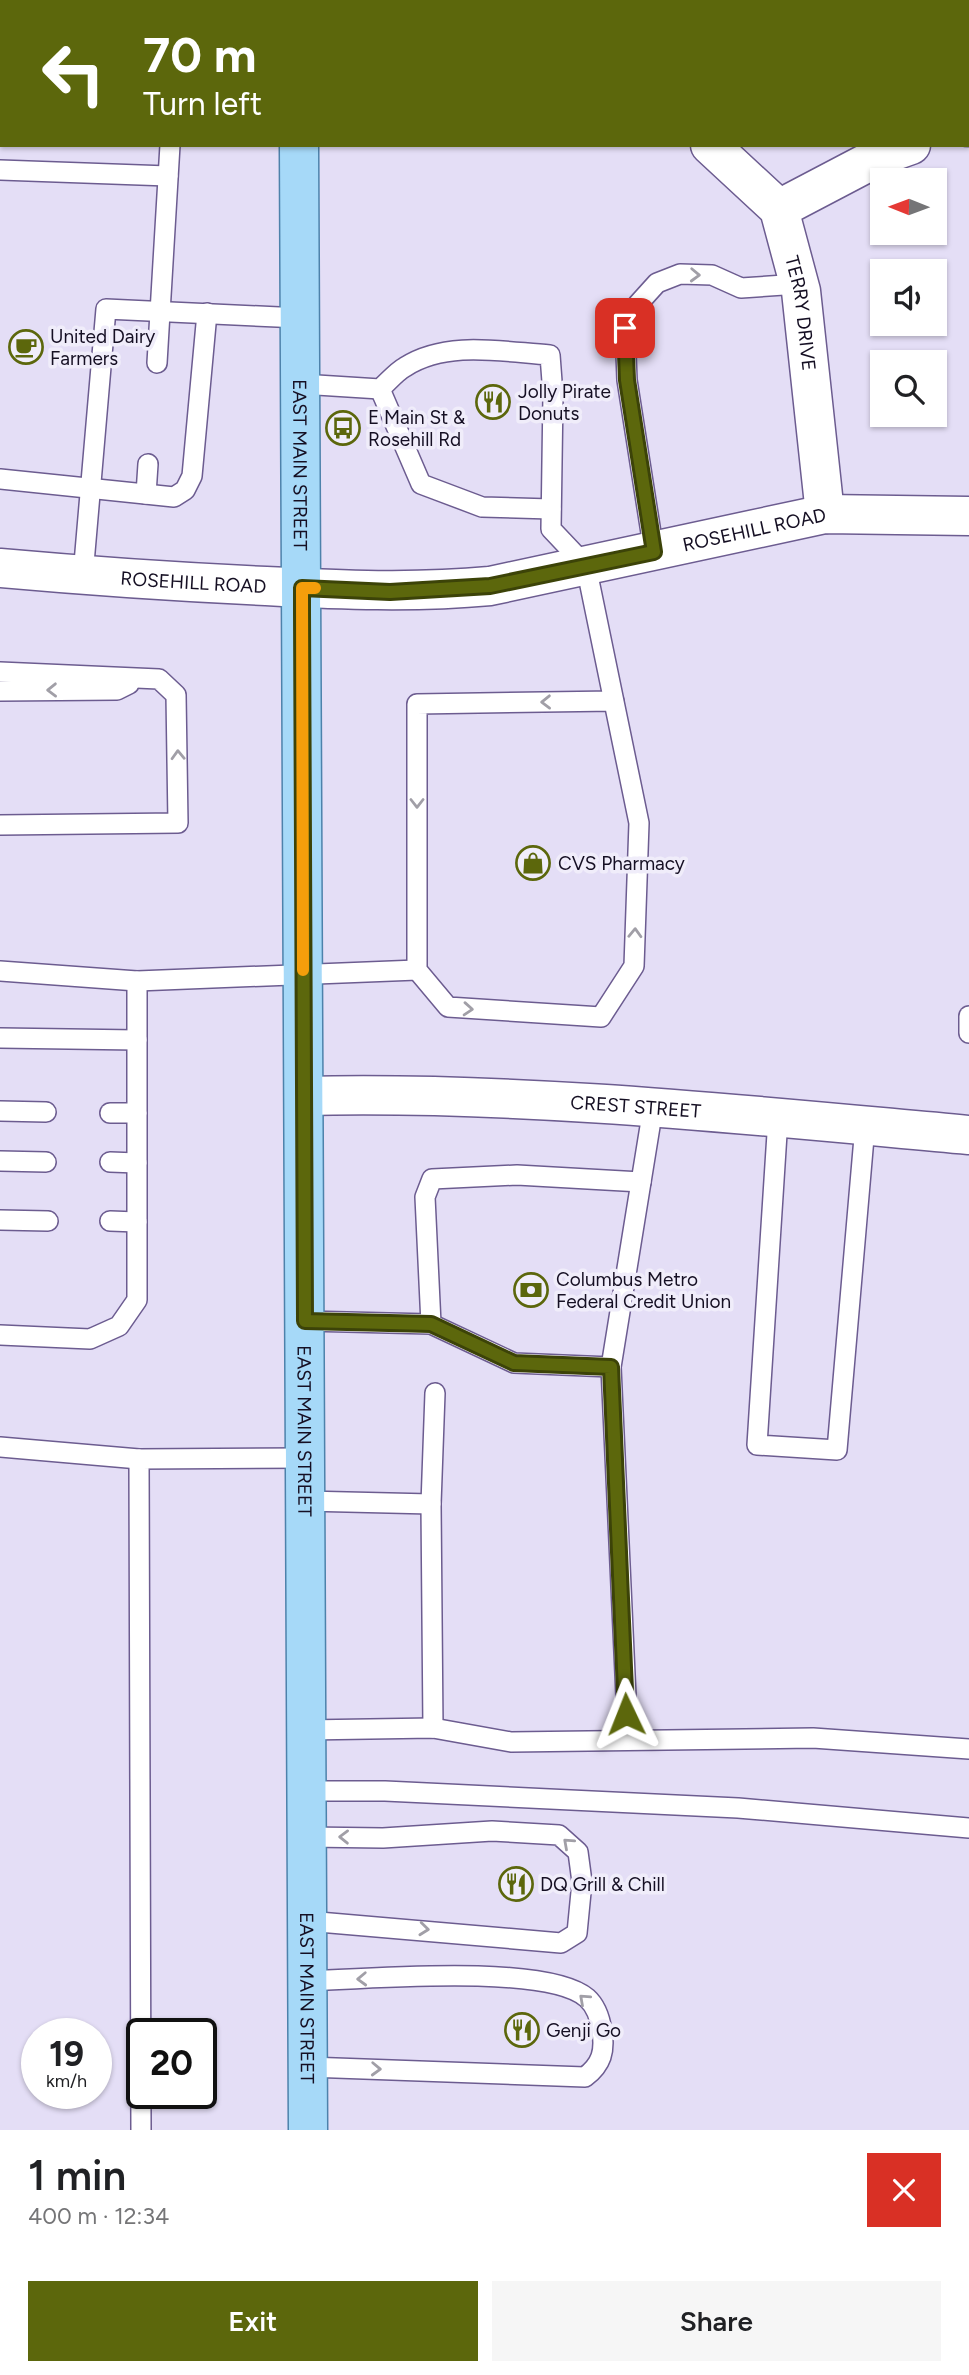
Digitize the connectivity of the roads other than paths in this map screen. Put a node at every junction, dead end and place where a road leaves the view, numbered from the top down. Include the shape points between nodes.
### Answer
1 (170, 147) edge
2 (299, 147) edge
3 (712, 147) edge
4 (905, 147) edge
5 (0, 170) edge
6 (168, 176) junction
7 (779, 209) junction
8 (799, 284) junction
9 (162, 312) junction
10 (206, 313) junction
11 (300, 318) junction
12 (157, 363) dead end
13 (301, 384) junction
14 (380, 389) junction
15 (149, 464) dead end
16 (0, 479) edge
17 (90, 488) junction
18 (146, 494) junction
19 (551, 509) junction
20 (825, 514) junction
21 (969, 516) edge
22 (654, 552) junction
23 (586, 566) junction
24 (0, 568) edge
25 (83, 575) junction
26 (302, 588) junction
27 (0, 672) edge
28 (143, 678) junction
29 (0, 691) edge
30 (614, 701) junction
31 (0, 825) edge
32 (417, 970) junction
33 (0, 971) edge
34 (303, 975) junction
35 (137, 981) junction
36 (969, 1016) edge
37 (969, 1033) edge
38 (0, 1038) edge
39 (137, 1040) junction
40 (304, 1096) junction
41 (653, 1108) junction
42 (0, 1111) edge
43 (46, 1112) dead end
44 (110, 1113) dead end
45 (137, 1113) junction
46 (778, 1118) junction
47 (865, 1126) junction
48 (969, 1135) edge
49 (0, 1161) edge
50 (46, 1162) dead end
51 (110, 1162) dead end
52 (137, 1163) junction
53 (641, 1182) junction
54 (0, 1220) edge
55 (48, 1221) dead end
56 (110, 1221) dead end
57 (137, 1222) junction
58 (305, 1321) junction
59 (431, 1324) junction
60 (0, 1335) edge
61 (611, 1367) junction
62 (435, 1393) dead end
63 (0, 1447) edge
64 (306, 1458) junction
65 (139, 1459) junction
66 (305, 1501) junction
67 (432, 1504) junction
68 (433, 1728) junction
69 (306, 1730) junction
70 (628, 1741) junction
71 (969, 1749) edge
72 (307, 1791) junction
73 (969, 1828) edge
74 (307, 1837) junction
75 (307, 1921) junction
76 (307, 1981) junction
77 (308, 2067) junction
78 (141, 2130) edge
79 (308, 2130) edge

1 - 6 lane
2 - 11 main road, EAST MAIN STREET
3 - 7 street
4 - 7 street
5 - 6 lane
6 - 9 lane
7 - 8 street, TERRY DRIVE
8 - 20 street, TERRY DRIVE
22 -> 8 lane via 627,380 625,328 657,283 680,274 712,275 741,288
9 - 10 lane
9 - 12 lane
9 - 17 lane via 106,309
10 - 11 lane
10 - 18 lane via 192,476 185,490 174,497
11 - 13 main road, EAST MAIN STREET
13 - 14 lane
13 - 26 main road, EAST MAIN STREET
14 - 19 lane via 421,484 482,507
14 - 19 lane via 404,367 461,349 550,355
15 - 18 lane
16 - 17 lane
17 - 18 lane
17 - 25 lane
19 - 23 lane via 551,529
20 - 21 street, ROSEHILL ROAD
20 - 22 street, ROSEHILL ROAD
22 - 23 street, ROSEHILL ROAD
23 - 26 street, ROSEHILL ROAD via 490,586 441,590
23 - 30 lane
24 - 25 street, ROSEHILL ROAD
25 - 26 street, ROSEHILL ROAD
26 - 34 main road, EAST MAIN STREET
27 - 28 lane
28 -> 29 lane via 117,690
31 -> 28 lane via 178,823 176,695 159,680
30 -> 32 lane via 417,704
32 -> 30 lane via 448,1007 601,1017 634,966 639,823
32 - 34 lane
33 - 35 lane
34 - 35 lane
34 - 40 main road, EAST MAIN STREET
35 - 39 lane
36 - 37 lane
38 - 39 lane
39 - 45 lane
40 - 41 street, CREST STREET via 428,1094
40 - 58 main road, EAST MAIN STREET
41 - 46 street, CREST STREET
41 - 53 lane
42 - 43 lane
44 - 45 lane
45 - 52 lane
46 - 47 street, CREST STREET
46 - 47 lane via 757,1445 837,1450
47 - 48 street, CREST STREET
49 - 50 lane
51 - 52 lane
52 - 57 lane
53 - 59 lane via 517,1175 432,1179 425,1197
53 - 61 lane
54 - 55 lane
56 - 57 lane
57 - 60 lane via 137,1300 119,1326 90,1339
58 - 59 lane
58 - 64 main road, EAST MAIN STREET
59 - 61 lane via 514,1363
61 - 70 lane
62 - 67 lane
63 - 65 lane
64 - 65 lane
64 - 66 main road, EAST MAIN STREET
65 - 78 lane
66 - 67 lane
66 - 69 main road, EAST MAIN STREET
67 - 68 lane
68 - 69 lane
68 - 70 lane via 511,1742
69 - 72 main road, EAST MAIN STREET
70 - 71 lane via 813,1738
72 - 73 lane via 738,1808
72 - 74 main road, EAST MAIN STREET
74 - 75 main road, EAST MAIN STREET
75 -> 74 lane via 561,1943 577,1933 582,1882 578,1852 559,1835 492,1831
75 - 76 main road, EAST MAIN STREET
76 - 77 main road, EAST MAIN STREET
77 -> 76 lane via 586,2077 599,2066 604,2044 600,2016 588,1998 574,1990 503,1975
77 - 79 main road, EAST MAIN STREET

